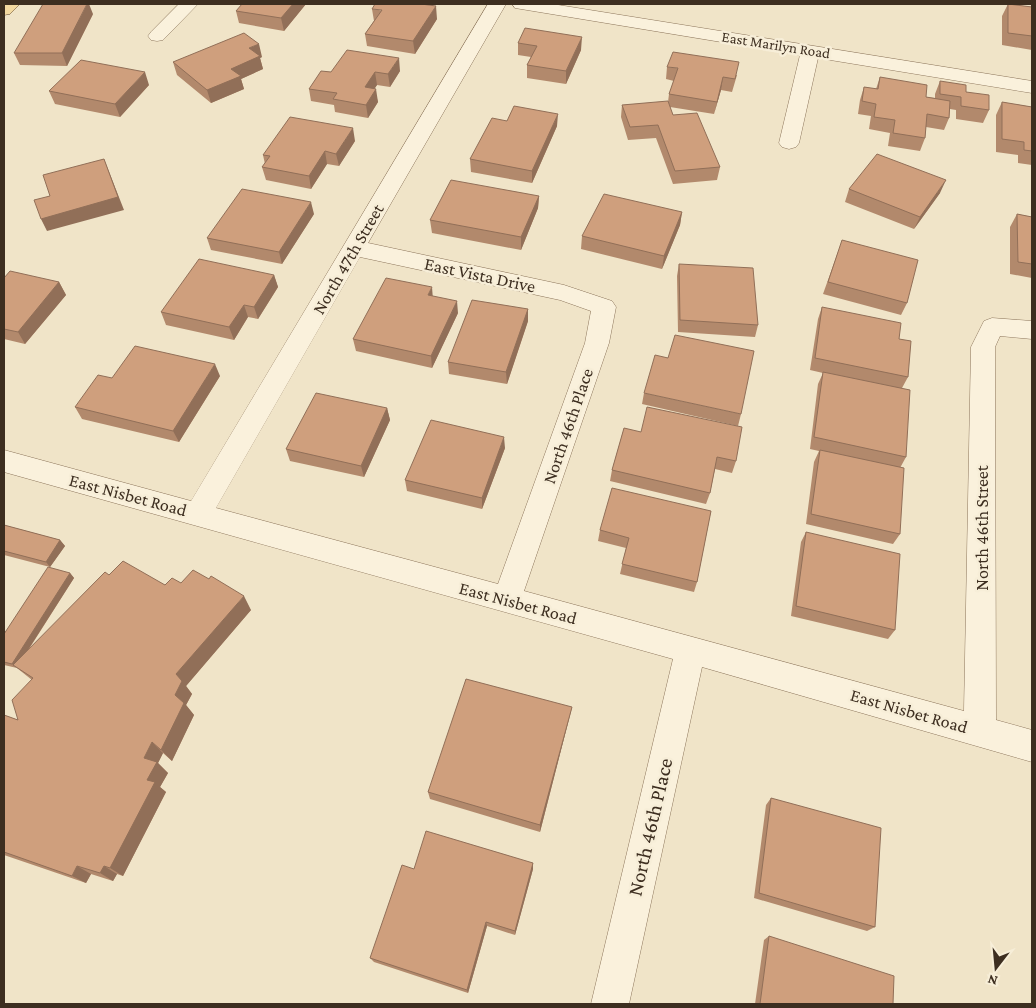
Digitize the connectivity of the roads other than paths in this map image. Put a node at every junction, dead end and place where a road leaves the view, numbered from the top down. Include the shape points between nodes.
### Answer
1 (11, 4) edge
2 (189, 4) edge
3 (497, 4) edge
4 (521, 4) edge
5 (4, 10) edge
6 (157, 36) dead end
7 (810, 51) junction
8 (1032, 87) edge
9 (789, 143) dead end
10 (354, 248) junction
11 (604, 307) joint
12 (1032, 330) edge
13 (4, 461) edge
14 (198, 514) junction
15 (507, 600) junction
16 (690, 650) junction
17 (980, 732) junction
18 (1032, 746) edge
19 (610, 1004) edge

1 - 5 main road
2 - 6 street
3 - 10 street, North 47th Street
4 - 7 street, East Marilyn Road
7 - 8 street, East Marilyn Road
7 - 9 street
10 - 11 street, East Vista Drive via 564,293
10 - 14 street, North 47th Street
11 - 15 street, North 46th Place via 597,343
12 - 17 street, North 46th Street via 992,327 983,347
13 - 14 street, East Nisbet Road
14 - 15 street, East Nisbet Road
15 - 16 street, East Nisbet Road
16 - 17 street, East Nisbet Road
16 - 19 street, North 46th Place
17 - 18 street, East Nisbet Road

